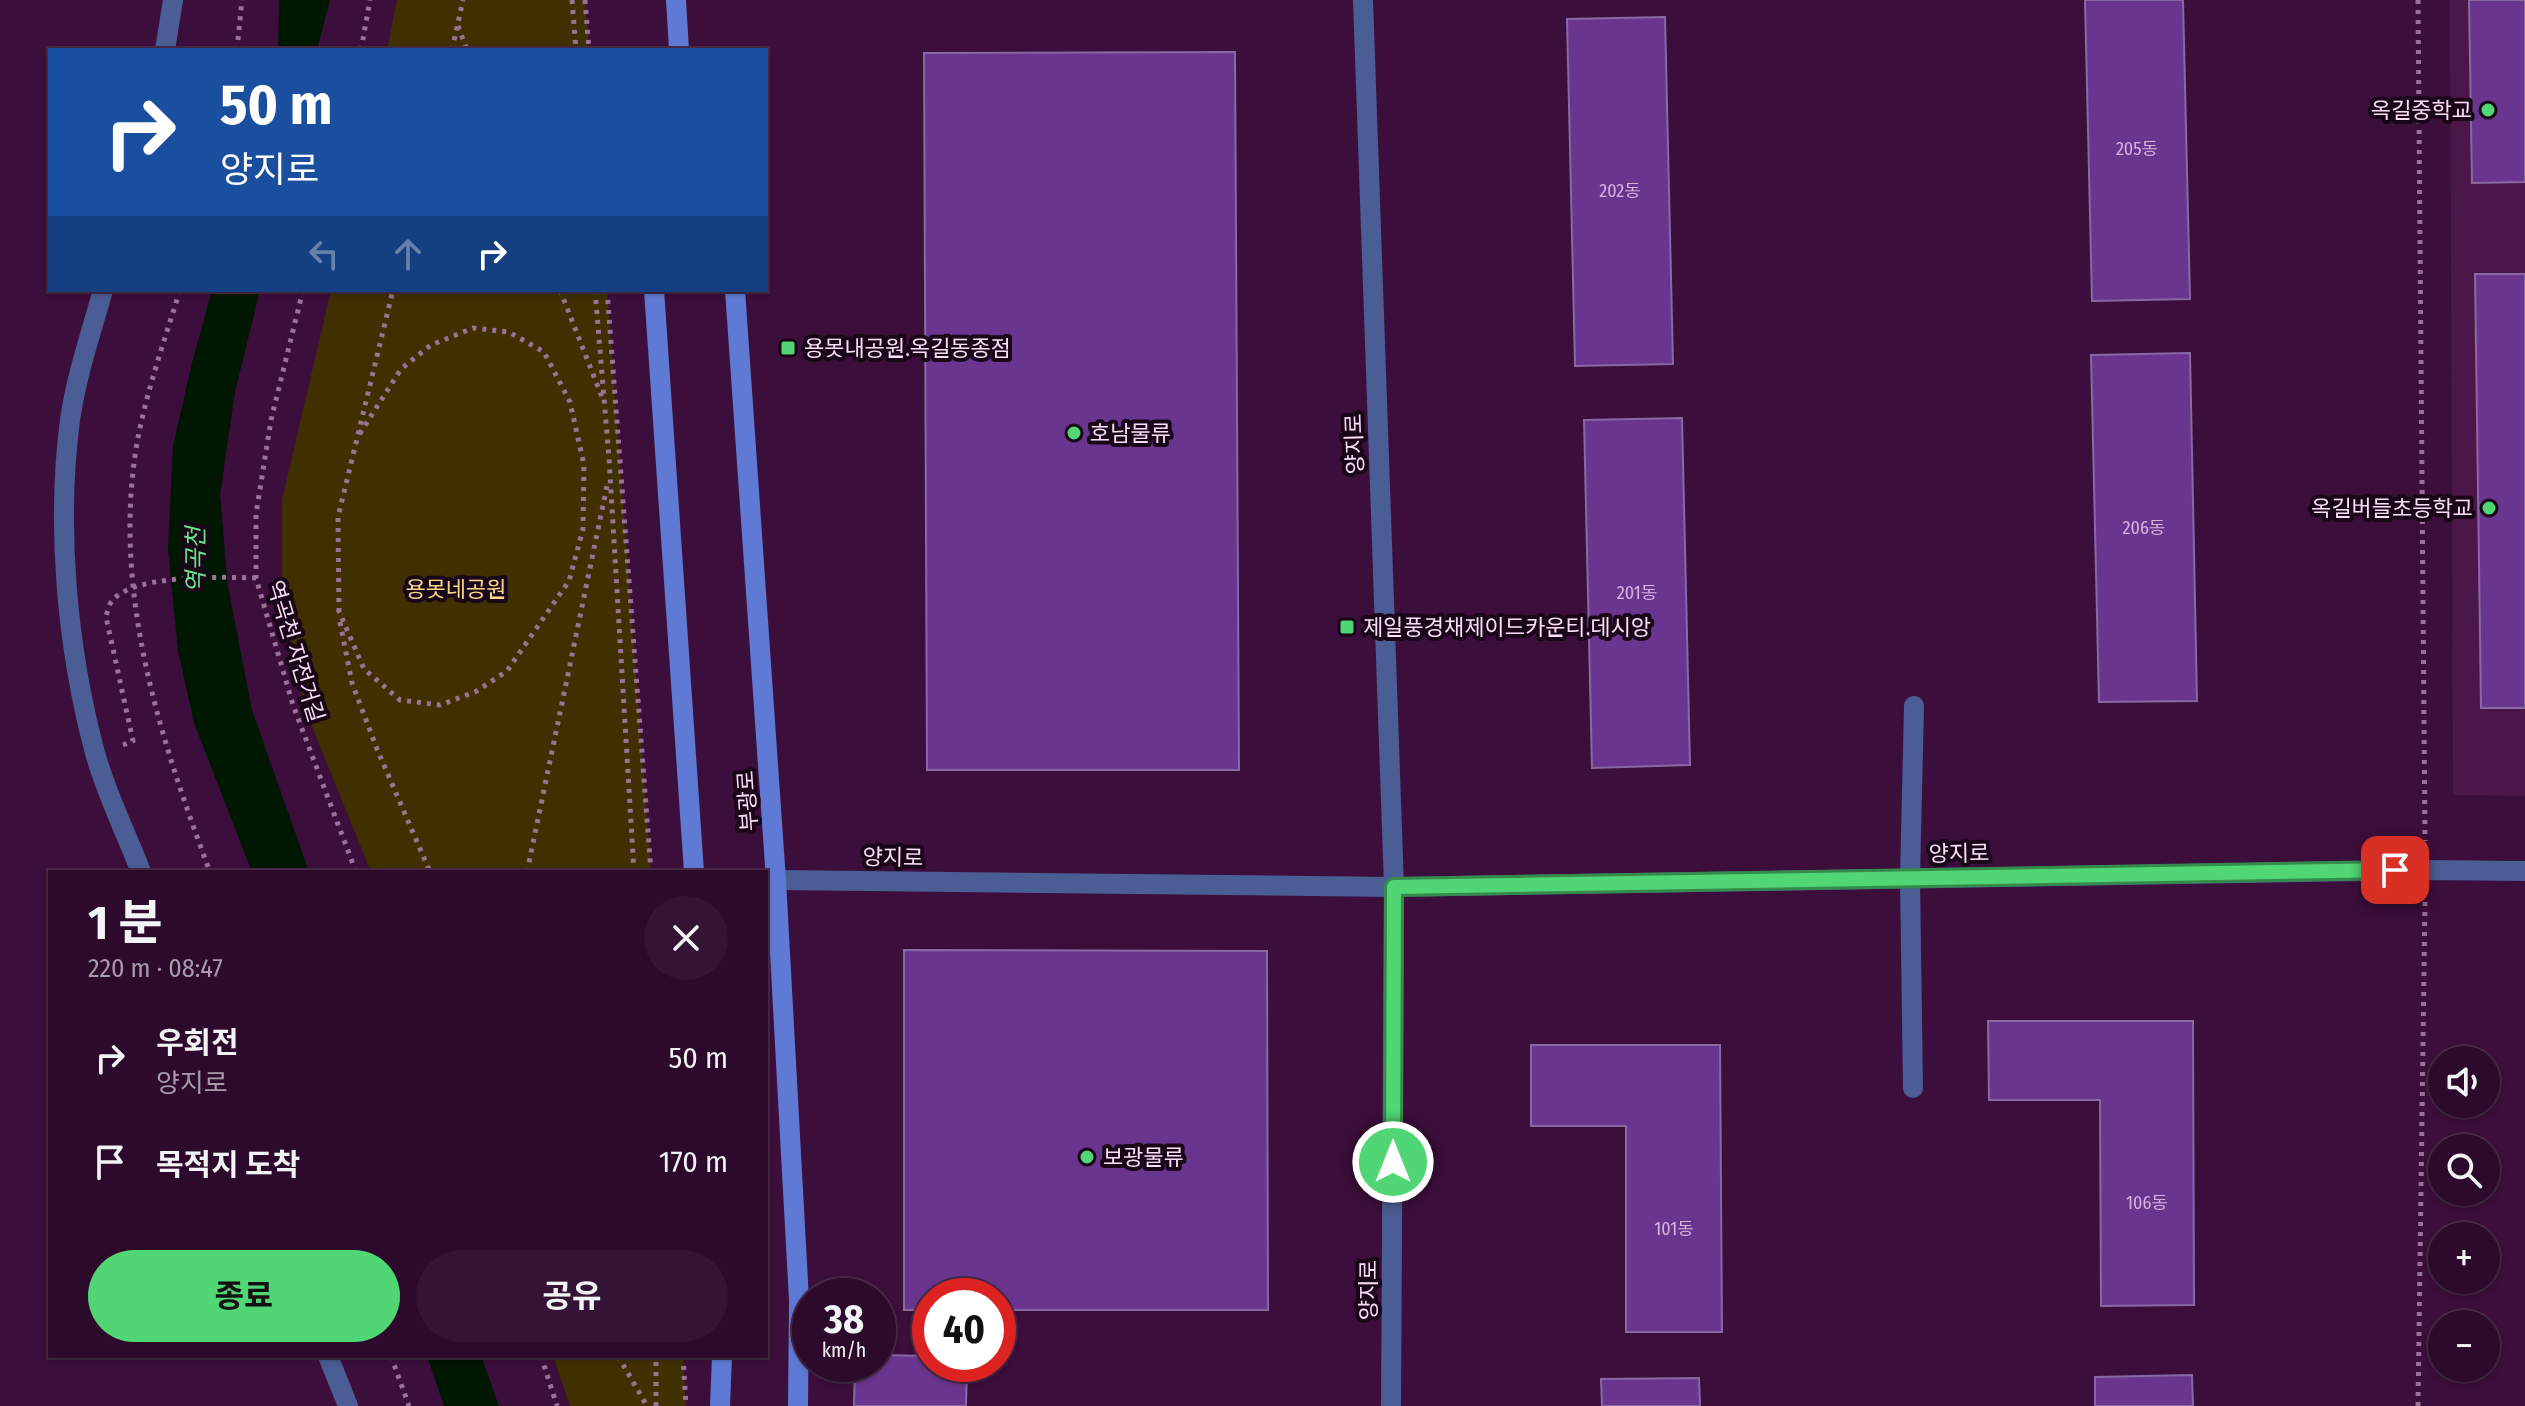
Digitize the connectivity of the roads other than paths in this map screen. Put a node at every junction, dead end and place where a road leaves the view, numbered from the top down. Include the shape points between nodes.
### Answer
1 (173, 0) edge
2 (676, 0) edge
3 (1363, 0) edge
4 (165, 48) edge
5 (679, 48) edge
6 (102, 292) edge
7 (654, 292) edge
8 (735, 292) edge
9 (1914, 706) dead end
10 (140, 870) edge
11 (694, 870) edge
12 (2525, 871) edge
13 (1910, 878) junction
14 (776, 880) junction
15 (1394, 887) junction
16 (1913, 1088) dead end
17 (329, 1358) edge
18 (722, 1358) edge
19 (348, 1406) edge
20 (720, 1406) edge
21 (798, 1406) edge
22 (1391, 1406) edge

1 - 4 street
2 - 5 main road
3 - 15 street, 양지로
6 - 10 street via 71,416 64,472 72,642 95,754
7 - 11 main road
8 - 14 main road, 부광로
9 - 13 street
12 - 13 street, 양지로
13 - 15 street, 양지로
13 - 16 street
14 - 15 street, 양지로
14 - 21 main road, 부광로 via 799,1300
15 - 22 street, 양지로
17 - 19 street
18 - 20 main road

